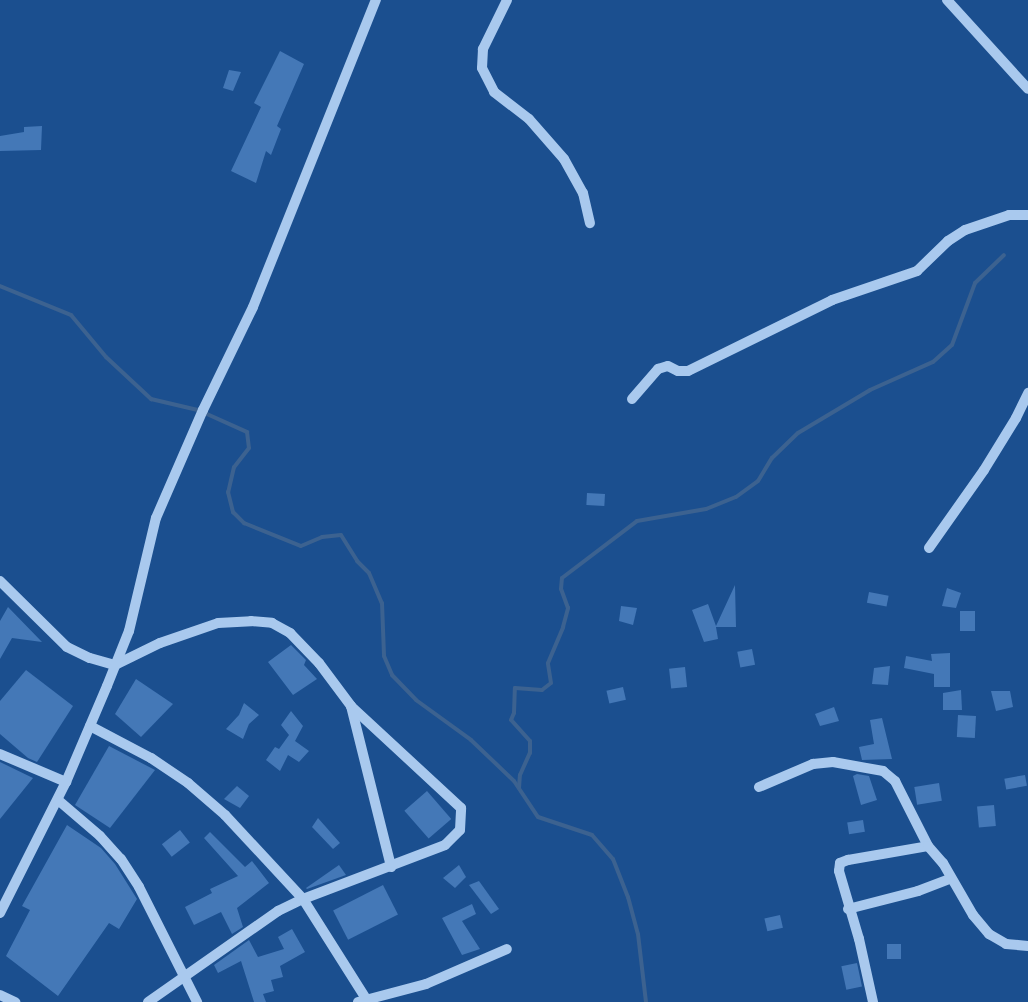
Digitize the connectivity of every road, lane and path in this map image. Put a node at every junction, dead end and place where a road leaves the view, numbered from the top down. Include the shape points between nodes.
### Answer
1 (376, 0) edge
2 (507, 0) edge
3 (947, 0) edge
4 (1028, 89) edge
5 (1028, 215) edge
6 (590, 223) dead end
7 (1028, 393) edge
8 (632, 399) dead end
9 (928, 548) dead end
10 (0, 581) edge
11 (115, 665) junction
12 (351, 706) junction
13 (90, 726) junction
14 (0, 754) edge
15 (66, 782) junction
16 (759, 787) dead end
17 (58, 800) junction
18 (928, 846) junction
19 (391, 867) junction
20 (950, 879) junction
21 (303, 899) junction
22 (848, 909) junction
23 (0, 914) edge
24 (1028, 946) edge
25 (507, 949) dead end
26 (184, 975) junction
27 (0, 995) edge
28 (364, 1001) edge
29 (15, 1002) edge
30 (148, 1002) edge
31 (196, 1002) edge
32 (873, 1002) edge

1 - 11 street via 253,307 156,518 129,631
2 - 6 street via 483,49 482,68 494,92 530,119 564,159 582,194
3 - 4 street
5 - 8 street via 1009,215 965,230 917,271 832,300 688,371 668,366 658,369
7 - 9 street via 984,470
10 - 11 street via 67,647
11 - 12 street via 160,643 218,623 272,623 290,633 319,663
11 - 13 street
12 - 19 street
12 - 19 street via 461,808 460,830 445,845
13 - 15 street
13 - 21 street via 151,758 188,783 225,815
14 - 15 street
15 - 17 street
16 - 18 street via 813,764 842,763 883,771 895,780
17 - 23 street
17 - 26 street via 121,859
18 - 20 street via 943,863
18 - 22 street via 840,863
19 - 21 street
20 - 22 street
20 - 24 street via 989,934 1006,944
21 - 26 street via 278,911
21 - 28 street
22 - 32 street
25 - 28 street via 426,984
26 - 30 street
26 - 31 street
27 - 29 street

